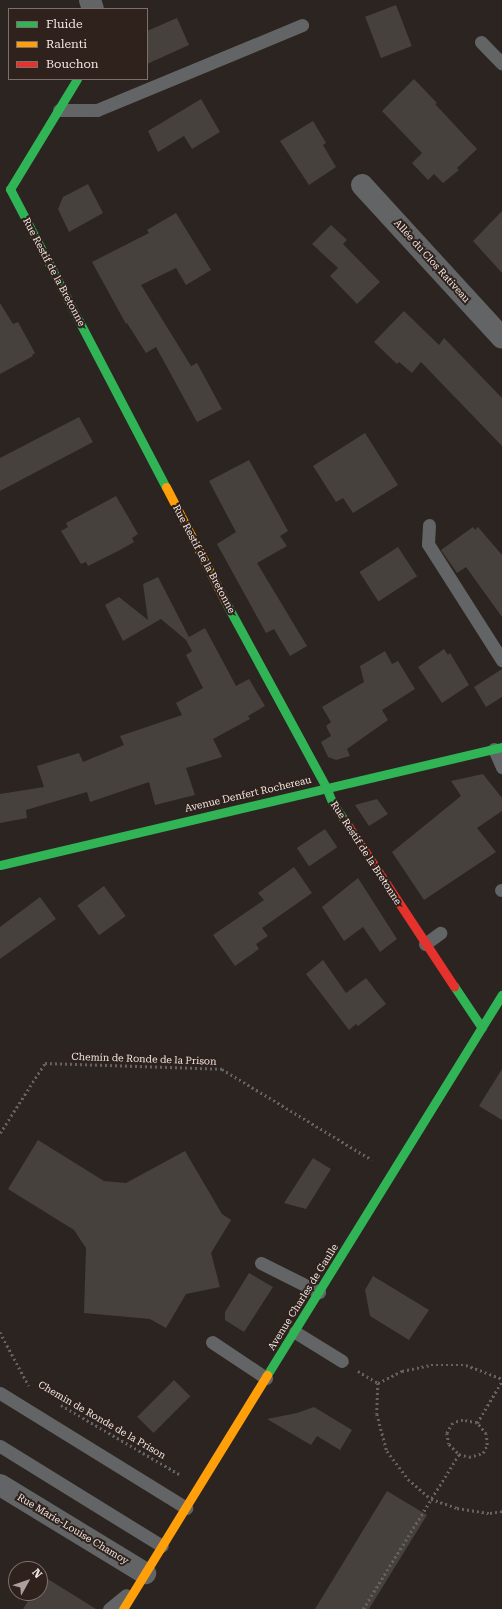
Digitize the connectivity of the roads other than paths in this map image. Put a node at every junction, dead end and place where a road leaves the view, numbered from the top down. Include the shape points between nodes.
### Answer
1 (302, 25) dead end
2 (481, 42) dead end
3 (502, 64) edge
4 (76, 80) edge
5 (59, 110) junction
6 (362, 185) dead end
7 (502, 338) edge
8 (429, 524) dead end
9 (502, 660) edge
10 (498, 748) edge
11 (502, 767) edge
12 (326, 787) junction
13 (0, 865) edge
14 (440, 933) dead end
15 (425, 944) junction
16 (502, 996) edge
17 (482, 1028) junction
18 (261, 1263) dead end
19 (319, 1292) junction
20 (295, 1332) junction
21 (212, 1342) dead end
22 (342, 1361) road end
23 (266, 1378) junction
24 (0, 1393) edge
25 (0, 1446) edge
26 (0, 1485) edge
27 (186, 1508) junction
28 (162, 1546) junction
29 (141, 1580) junction
30 (109, 1609) edge
31 (123, 1609) edge

1 - 5 lane via 97,110
2 - 3 lane
4 - 5 street, Rue Restif de la Bretonne
5 - 12 street, Rue Restif de la Bretonne via 10,189 220,591
6 - 7 street, Allée du Clos Rativeau
8 - 9 lane via 428,544
10 - 11 lane
10 - 12 street, Avenue Denfert Rochereau
12 - 13 street, Avenue Denfert Rochereau
12 - 15 street, Rue Restif de la Bretonne via 338,813
14 - 15 lane
15 - 17 street, Rue Restif de la Bretonne
16 - 17 street, Avenue Charles de Gaulle
17 - 19 street, Avenue Charles de Gaulle
18 - 19 lane
19 - 20 street, Avenue Charles de Gaulle
20 - 22 lane
20 - 23 street, Avenue Charles de Gaulle
21 - 23 lane
23 - 27 street, Avenue Charles de Gaulle
24 - 27 lane
25 - 28 lane
26 - 29 street, Rue Marie-Louise Chamoy
27 - 28 street, Avenue Charles de Gaulle
28 - 29 street, Avenue Charles de Gaulle
29 - 30 lane
29 - 31 street, Avenue Charles de Gaulle

